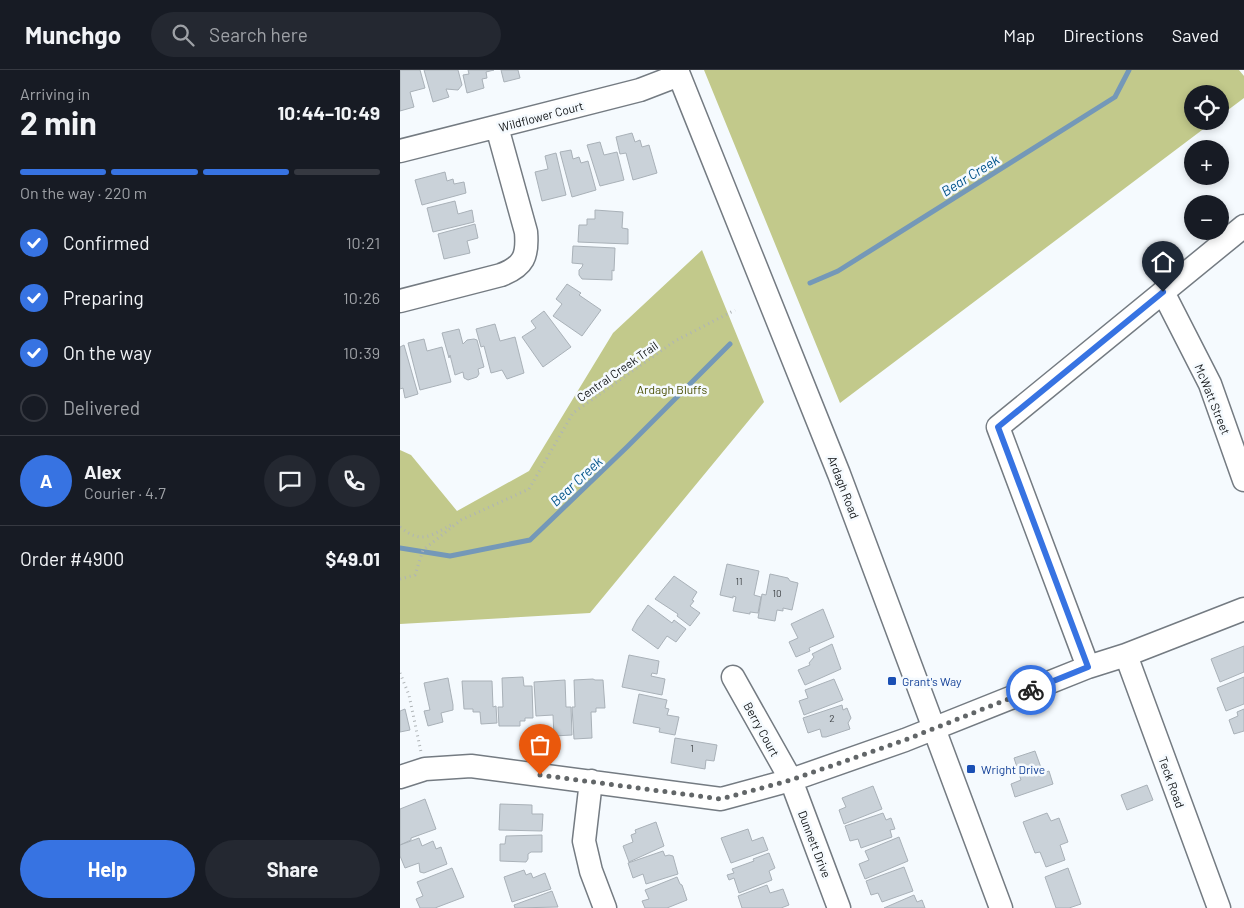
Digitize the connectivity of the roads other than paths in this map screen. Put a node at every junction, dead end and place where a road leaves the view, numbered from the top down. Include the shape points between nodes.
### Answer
1 (678, 72) edge
2 (497, 127) junction
3 (400, 151) edge
4 (1244, 226) edge
5 (1163, 292) junction
6 (400, 301) edge
7 (1244, 480) edge
8 (1244, 609) edge
9 (1126, 655) junction
10 (1088, 667) junction
11 (733, 677) dead end
12 (934, 727) junction
13 (400, 777) edge
14 (791, 780) junction
15 (591, 781) junction
16 (605, 908) edge
17 (839, 908) edge
18 (1001, 908) edge
19 (1219, 908) edge

1 - 2 street, Wildflower Court via 640,90
1 - 12 street, Ardagh Road via 839,474
2 - 3 street, Wildflower Court
2 - 6 street via 526,232 527,249 521,262 512,271 501,275
4 - 5 street
5 - 7 street, McWatt Street via 1210,384
5 - 10 street via 998,427
8 - 9 street
9 - 10 street
9 - 19 street, Teck Road
10 - 12 street
11 - 14 street, Berry Court
12 - 14 street
12 - 18 street, Ardagh Road
13 - 15 street via 425,768 471,766
14 - 15 street via 721,799
14 - 17 street, Dunnett Drive
15 - 16 street via 584,841

